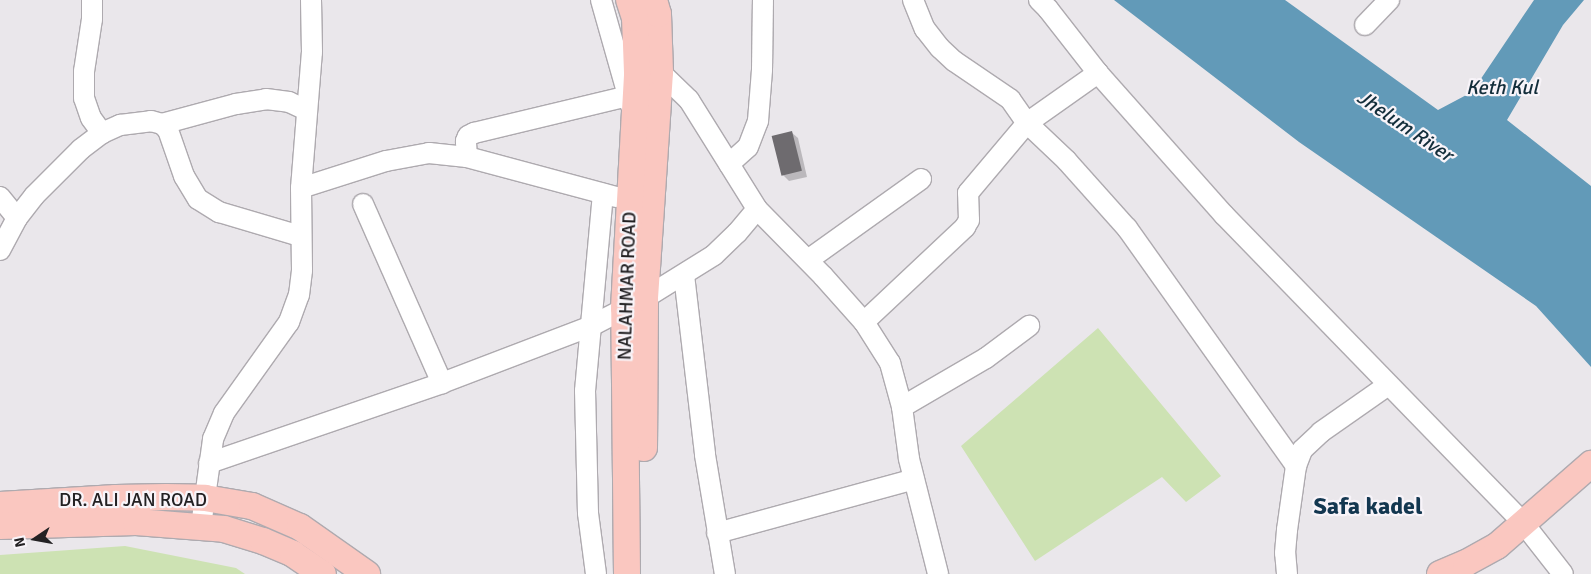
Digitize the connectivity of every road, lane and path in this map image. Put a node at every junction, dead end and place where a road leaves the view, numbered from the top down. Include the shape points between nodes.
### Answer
1 (92, 0) edge
2 (312, 0) edge
3 (601, 0) edge
4 (629, 0) edge
5 (654, 0) edge
6 (762, 0) edge
7 (913, 0) edge
8 (1039, 0) edge
9 (1389, 0) edge
10 (1365, 25) dead end
11 (649, 72) junction
12 (1098, 74) junction
13 (631, 108) junction
14 (306, 110) junction
15 (1027, 123) junction
16 (162, 124) junction
17 (102, 133) junction
18 (467, 157) junction
19 (729, 164) junction
20 (921, 179) dead end
21 (302, 188) junction
22 (603, 194) junction
23 (0, 197) edge
24 (630, 199) junction
25 (364, 204) dead end
26 (757, 209) junction
27 (18, 218) junction
28 (300, 236) junction
29 (0, 250) edge
30 (808, 260) junction
31 (684, 275) junction
32 (635, 303) junction
33 (864, 322) junction
34 (1030, 326) dead end
35 (589, 327) junction
36 (442, 383) junction
37 (1388, 385) junction
38 (902, 407) junction
39 (209, 463) junction
40 (1591, 464) edge
41 (1296, 466) junction
42 (914, 478) junction
43 (1591, 482) edge
44 (205, 498) junction
45 (0, 505) edge
46 (0, 526) edge
47 (201, 526) junction
48 (1528, 529) junction
49 (717, 533) junction
50 (323, 574) edge
51 (367, 574) edge
52 (596, 574) edge
53 (627, 574) edge
54 (644, 574) edge
55 (725, 574) edge
56 (938, 574) edge
57 (1288, 574) edge
58 (1440, 574) edge
59 (1466, 574) edge
60 (1563, 574) edge

1 - 17 street via 84,98 91,118
2 - 14 street via 312,52
3 - 13 street
4 - 11 main road, NALAHMAR ROAD
5 - 11 main road, NALAHMAR ROAD via 658,14
6 - 19 street via 758,121 748,147
7 - 15 street via 925,29 940,48 1010,99
8 - 12 street
9 - 10 street
11 - 13 main road, NALAHMAR ROAD
11 - 19 street via 689,100
11 - 32 main road, NALAHMAR ROAD
12 - 15 street
12 - 37 street via 1224,215
13 - 18 street via 474,133 466,141
13 - 24 main road, NALAHMAR ROAD
14 - 16 street via 289,102 266,99
14 - 21 street
15 - 33 street via 968,193 969,220 965,227
15 - 41 street via 1067,161 1127,228
16 - 17 street via 151,121 120,125
16 - 28 street via 172,138 184,176 198,199 219,212
17 - 27 street via 34,196
18 - 21 street via 429,153 386,161
18 - 22 street
19 - 26 street
20 - 30 street
21 - 28 street
22 - 24 street
22 - 35 street
23 - 27 street
24 - 32 main road, NALAHMAR ROAD
25 - 36 street
26 - 30 street
26 - 31 street via 714,255
27 - 29 street
28 - 39 street via 302,270 299,295 289,322 224,413 213,439
30 - 33 street
31 - 32 street
31 - 49 street
32 - 35 street
32 - 53 main road, NALAHMAR ROAD
32 - 54 main road, NALAHMAR ROAD
33 - 38 street via 890,363
34 - 38 street via 986,358
35 - 36 street
35 - 52 street via 585,456
36 - 39 street
37 - 41 street via 1310,440
37 - 48 street
38 - 42 street
39 - 44 street
40 - 48 main road
41 - 57 street via 1285,553
42 - 49 street
42 - 56 street
43 - 48 main road
44 - 45 main road, DR. ALI JAN ROAD via 116,498
44 - 47 street
44 - 51 main road, DR. ALI JAN ROAD via 252,506 278,516 300,527
46 - 47 main road, DR. ALI JAN ROAD via 136,522
47 - 50 main road, DR. ALI JAN ROAD via 263,540 293,554
48 - 58 main road
48 - 59 main road via 1499,558
48 - 60 street
49 - 55 street

